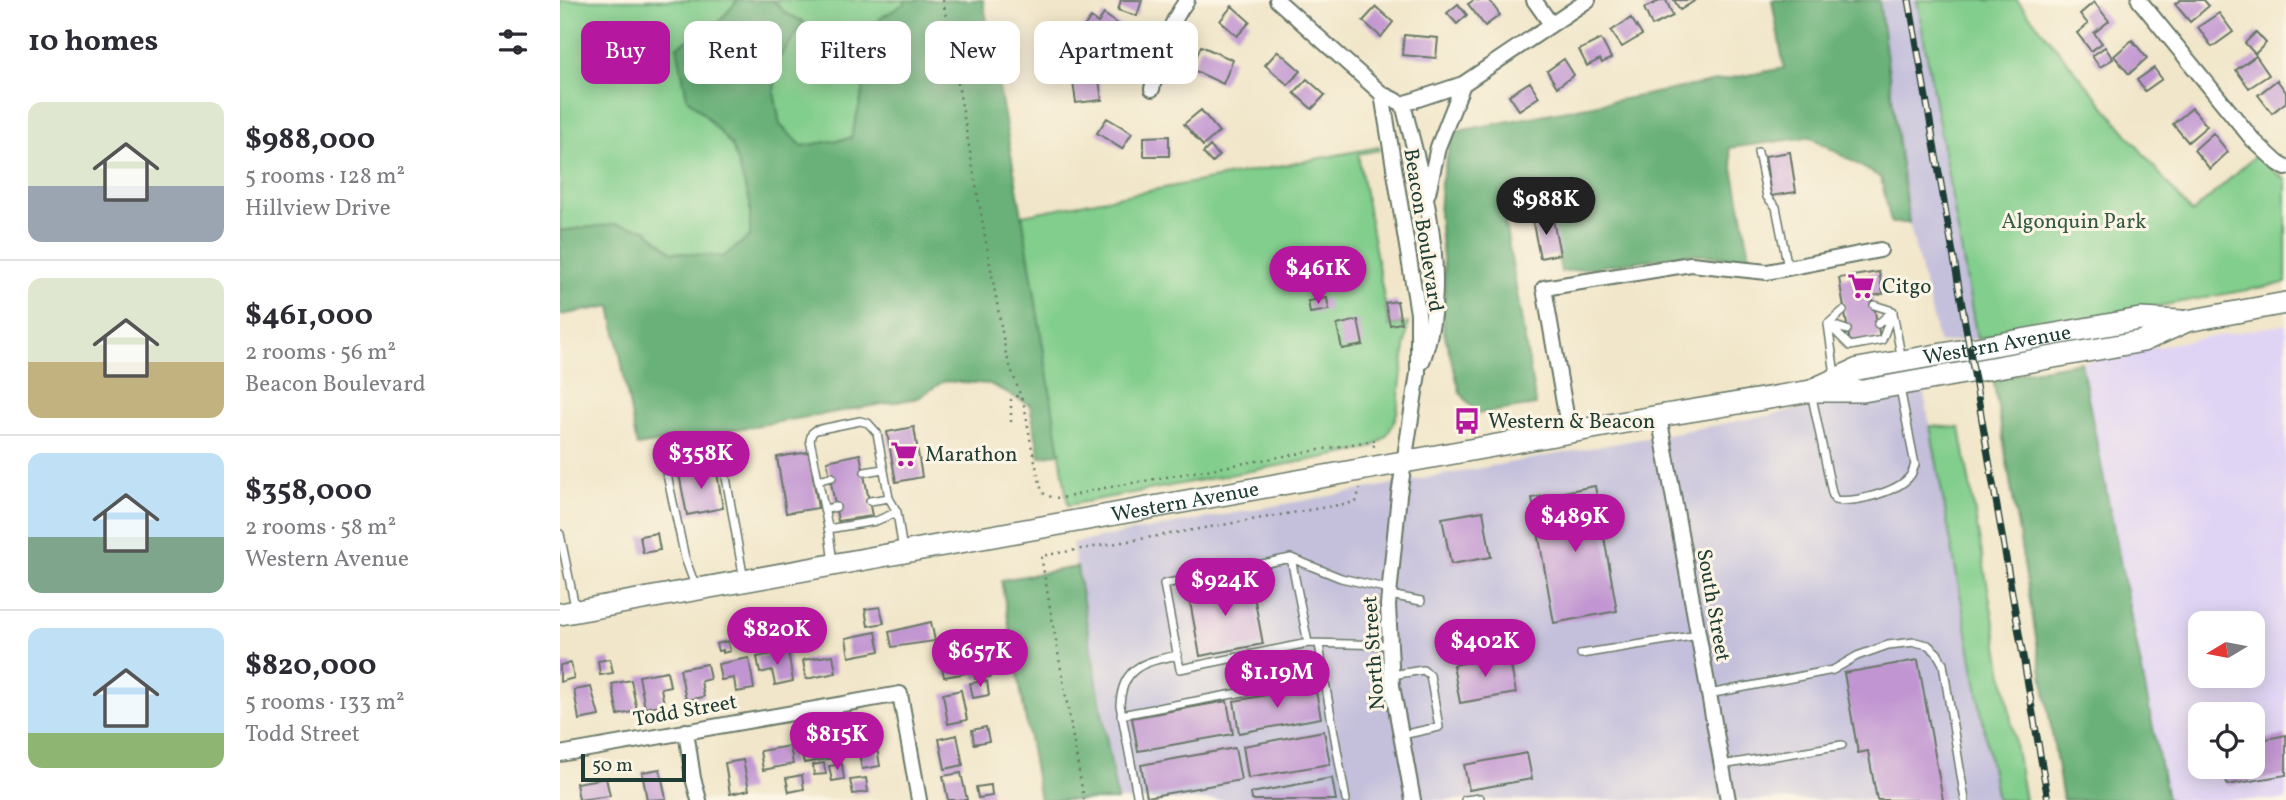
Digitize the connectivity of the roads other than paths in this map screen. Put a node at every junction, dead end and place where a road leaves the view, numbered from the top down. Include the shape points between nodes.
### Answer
1 (1186, 0) edge
2 (1277, 0) edge
3 (1534, 0) edge
4 (1588, 0) edge
5 (2139, 0) edge
6 (1551, 24) junction
7 (1463, 83) junction
8 (1152, 89) dead end
9 (1382, 94) junction
10 (1403, 104) junction
11 (1758, 152) dead end
12 (2286, 167) edge
13 (1427, 197) junction
14 (1880, 250) dead end
15 (1788, 268) junction
16 (2286, 303) edge
17 (1874, 305) dead end
18 (1843, 311) dead end
19 (1893, 311) junction
20 (2188, 321) junction
21 (1828, 324) junction
22 (1878, 324) dead end
23 (1847, 330) dead end
24 (1902, 361) junction
25 (1418, 373) junction
26 (1836, 379) junction
27 (1900, 384) junction
28 (1811, 391) junction
29 (1659, 416) junction
30 (1569, 432) junction
31 (1405, 461) junction
32 (883, 469) junction
33 (865, 472) dead end
34 (832, 477) dead end
35 (818, 480) junction
36 (889, 498) junction
37 (870, 501) dead end
38 (836, 507) dead end
39 (824, 509) junction
40 (897, 512) junction
41 (828, 528) junction
42 (560, 534) edge
43 (904, 552) junction
44 (1291, 558) junction
45 (833, 565) junction
46 (744, 581) junction
47 (696, 589) junction
48 (1389, 592) junction
49 (1421, 601) dead end
50 (568, 613) edge
51 (1698, 635) junction
52 (1308, 643) junction
53 (1319, 644) junction
54 (1390, 645) junction
55 (1581, 654) dead end
56 (1178, 655) junction
57 (1392, 674) junction
58 (1324, 677) junction
59 (1709, 694) junction
60 (1121, 715) junction
61 (686, 731) junction
62 (1402, 735) junction
63 (1842, 745) dead end
64 (560, 754) edge
65 (1721, 765) junction
66 (1480, 798) dead end
67 (699, 800) edge
68 (919, 800) edge
69 (1138, 800) edge
70 (1346, 800) edge
71 (1413, 800) edge
72 (1465, 800) edge
73 (1728, 800) edge
74 (1965, 800) edge

1 - 8 street via 1162,47
2 - 9 street
3 - 6 street
4 - 6 street
5 - 12 street via 2253,139
6 - 7 street
7 - 10 street
7 - 13 street, Beacon Boulevard via 1438,146
9 - 10 street
9 - 25 street, Beacon Boulevard via 1418,313
10 - 13 street, Beacon Boulevard
11 - 15 lane via 1767,197 1776,206
13 - 25 street, Beacon Boulevard via 1436,261 1430,339
14 - 15 street
15 - 30 street via 1767,272 1691,264 1544,288
16 - 20 main road, Western Avenue
17 - 19 lane
18 - 21 lane
19 - 21 lane via 1882,340 1850,346
19 - 22 lane
19 - 24 lane
20 - 24 main road, Western Avenue via 2140,318
20 - 27 main road, Western Avenue via 2143,341
21 - 23 lane
21 - 26 lane
24 - 26 main road, Western Avenue via 1858,369
25 - 31 street, Beacon Boulevard
26 - 28 main road, Western Avenue
27 - 28 main road, Western Avenue via 1863,391
27 - 28 lane via 1914,465 1910,476 1884,494 1843,501 1835,500 1832,493
28 - 29 main road, Western Avenue
29 - 30 main road, Western Avenue
29 - 51 street, South Street
30 - 31 main road, Western Avenue
31 - 43 main road, Western Avenue
31 - 48 street, North Street
32 - 33 lane
32 - 35 lane via 877,433 869,423 860,421 812,433
32 - 36 lane
34 - 35 lane
35 - 39 lane
36 - 37 lane
36 - 40 lane
38 - 39 lane
39 - 41 lane
40 - 41 lane via 876,521
40 - 43 lane
41 - 45 lane
42 - 50 lane
43 - 45 main road, Western Avenue
44 - 48 lane
44 - 52 lane
44 - 56 lane via 1164,584
45 - 46 main road, Western Avenue
46 - 47 main road, Western Avenue
46 - 47 lane via 720,443 663,456
47 - 50 main road, Western Avenue
48 - 49 lane
48 - 54 street, North Street
51 - 55 lane
51 - 59 street, South Street
52 - 53 lane
52 - 56 lane via 1181,669
53 - 54 lane
53 - 58 lane
54 - 57 street, North Street
56 - 60 lane via 1150,661 1127,676 1121,690
57 - 62 street, North Street
57 - 62 lane via 1423,670 1430,675 1439,727
58 - 60 lane
58 - 70 lane
59 - 65 street, South Street
59 - 74 lane via 1833,670 1888,645 1928,645 1943,664
60 - 69 lane
61 - 64 street, Todd Street
61 - 67 street
61 - 68 street, Todd Street via 900,694
62 - 71 street, North Street
63 - 65 lane
65 - 73 street, South Street
66 - 72 lane

